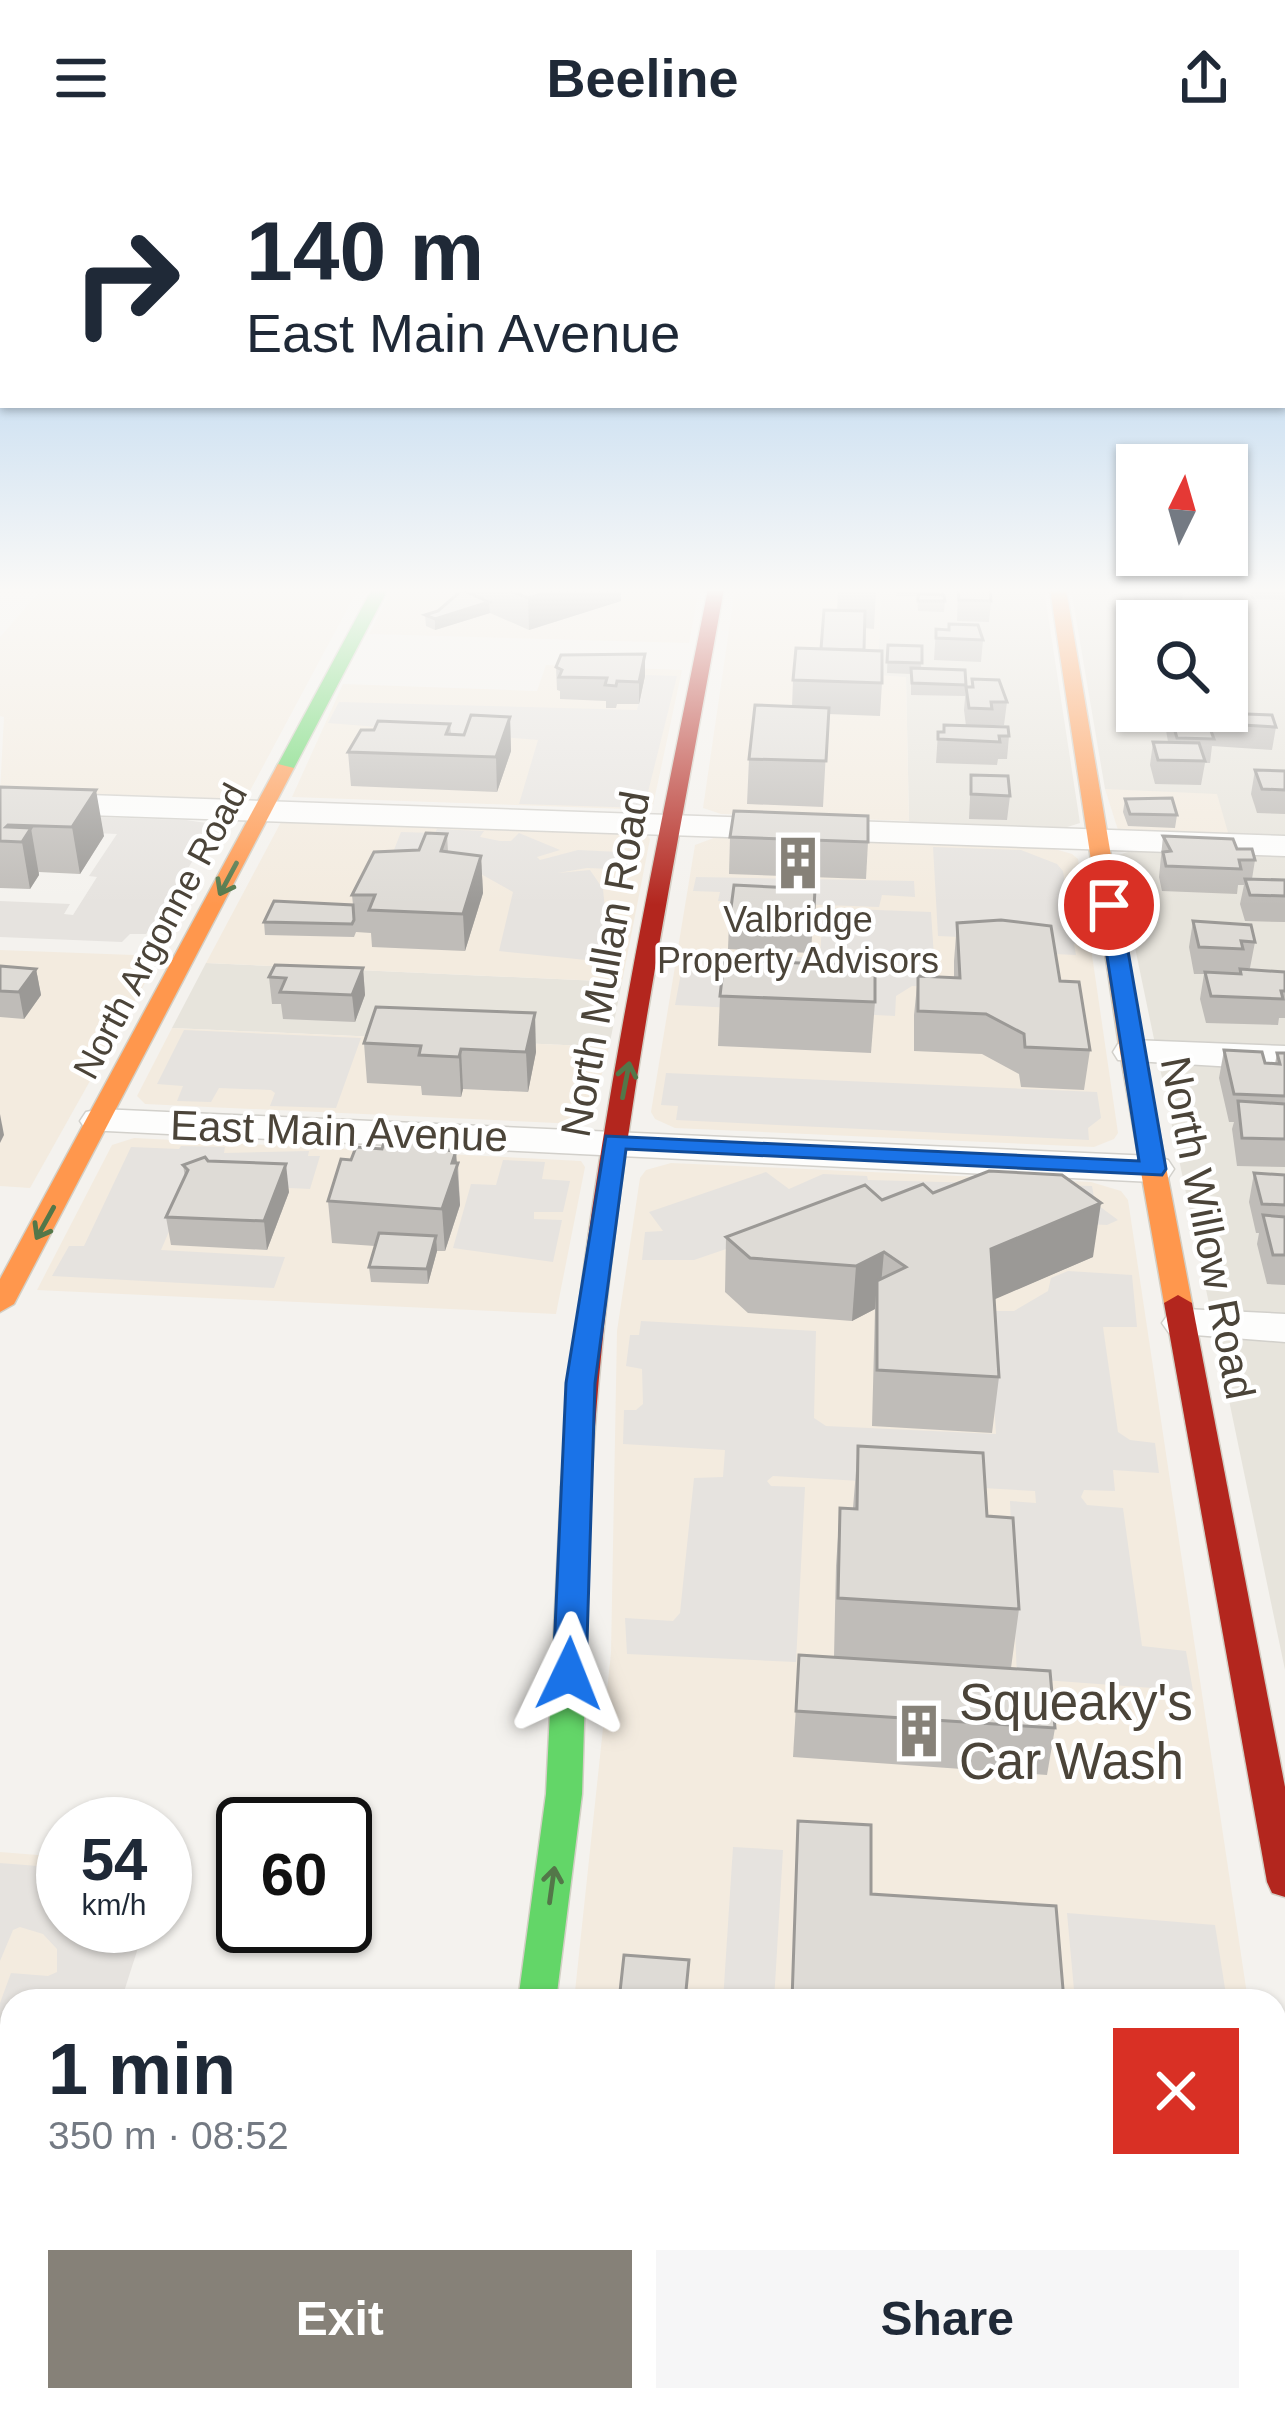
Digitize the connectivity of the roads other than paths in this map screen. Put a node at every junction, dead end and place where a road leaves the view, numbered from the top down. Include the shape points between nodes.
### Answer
1 (325, 694) edge
2 (697, 694) edge
3 (1075, 694) edge
4 (0, 802) edge
5 (266, 808) junction
6 (674, 824) junction
7 (1099, 839) junction
8 (1285, 846) edge
9 (1132, 1052) junction
10 (1285, 1058) edge
11 (100, 1121) junction
12 (614, 1141) junction
13 (1153, 1169) junction
14 (0, 1304) edge
15 (1185, 1323) junction
16 (1285, 1328) edge
17 (1285, 1882) edge
18 (539, 1989) edge

1 - 5 main road, North Argonne Road
2 - 6 main road, North Mullan Road
3 - 7 main road, North Willow Road
4 - 5 street
5 - 6 street
5 -> 11 main road, North Argonne Road
6 - 7 street
12 -> 6 main road, North Mullan Road
7 - 8 street
7 - 9 main road, North Willow Road
9 - 10 street
9 - 13 main road, North Willow Road
11 - 12 street, East Main Avenue
11 -> 14 main road, North Argonne Road
12 - 13 street, East Main Avenue
18 -> 12 main road, North Mullan Road via 564,1794 580,1383
13 - 15 main road, North Willow Road
15 - 16 street
15 - 17 main road, North Willow Road

